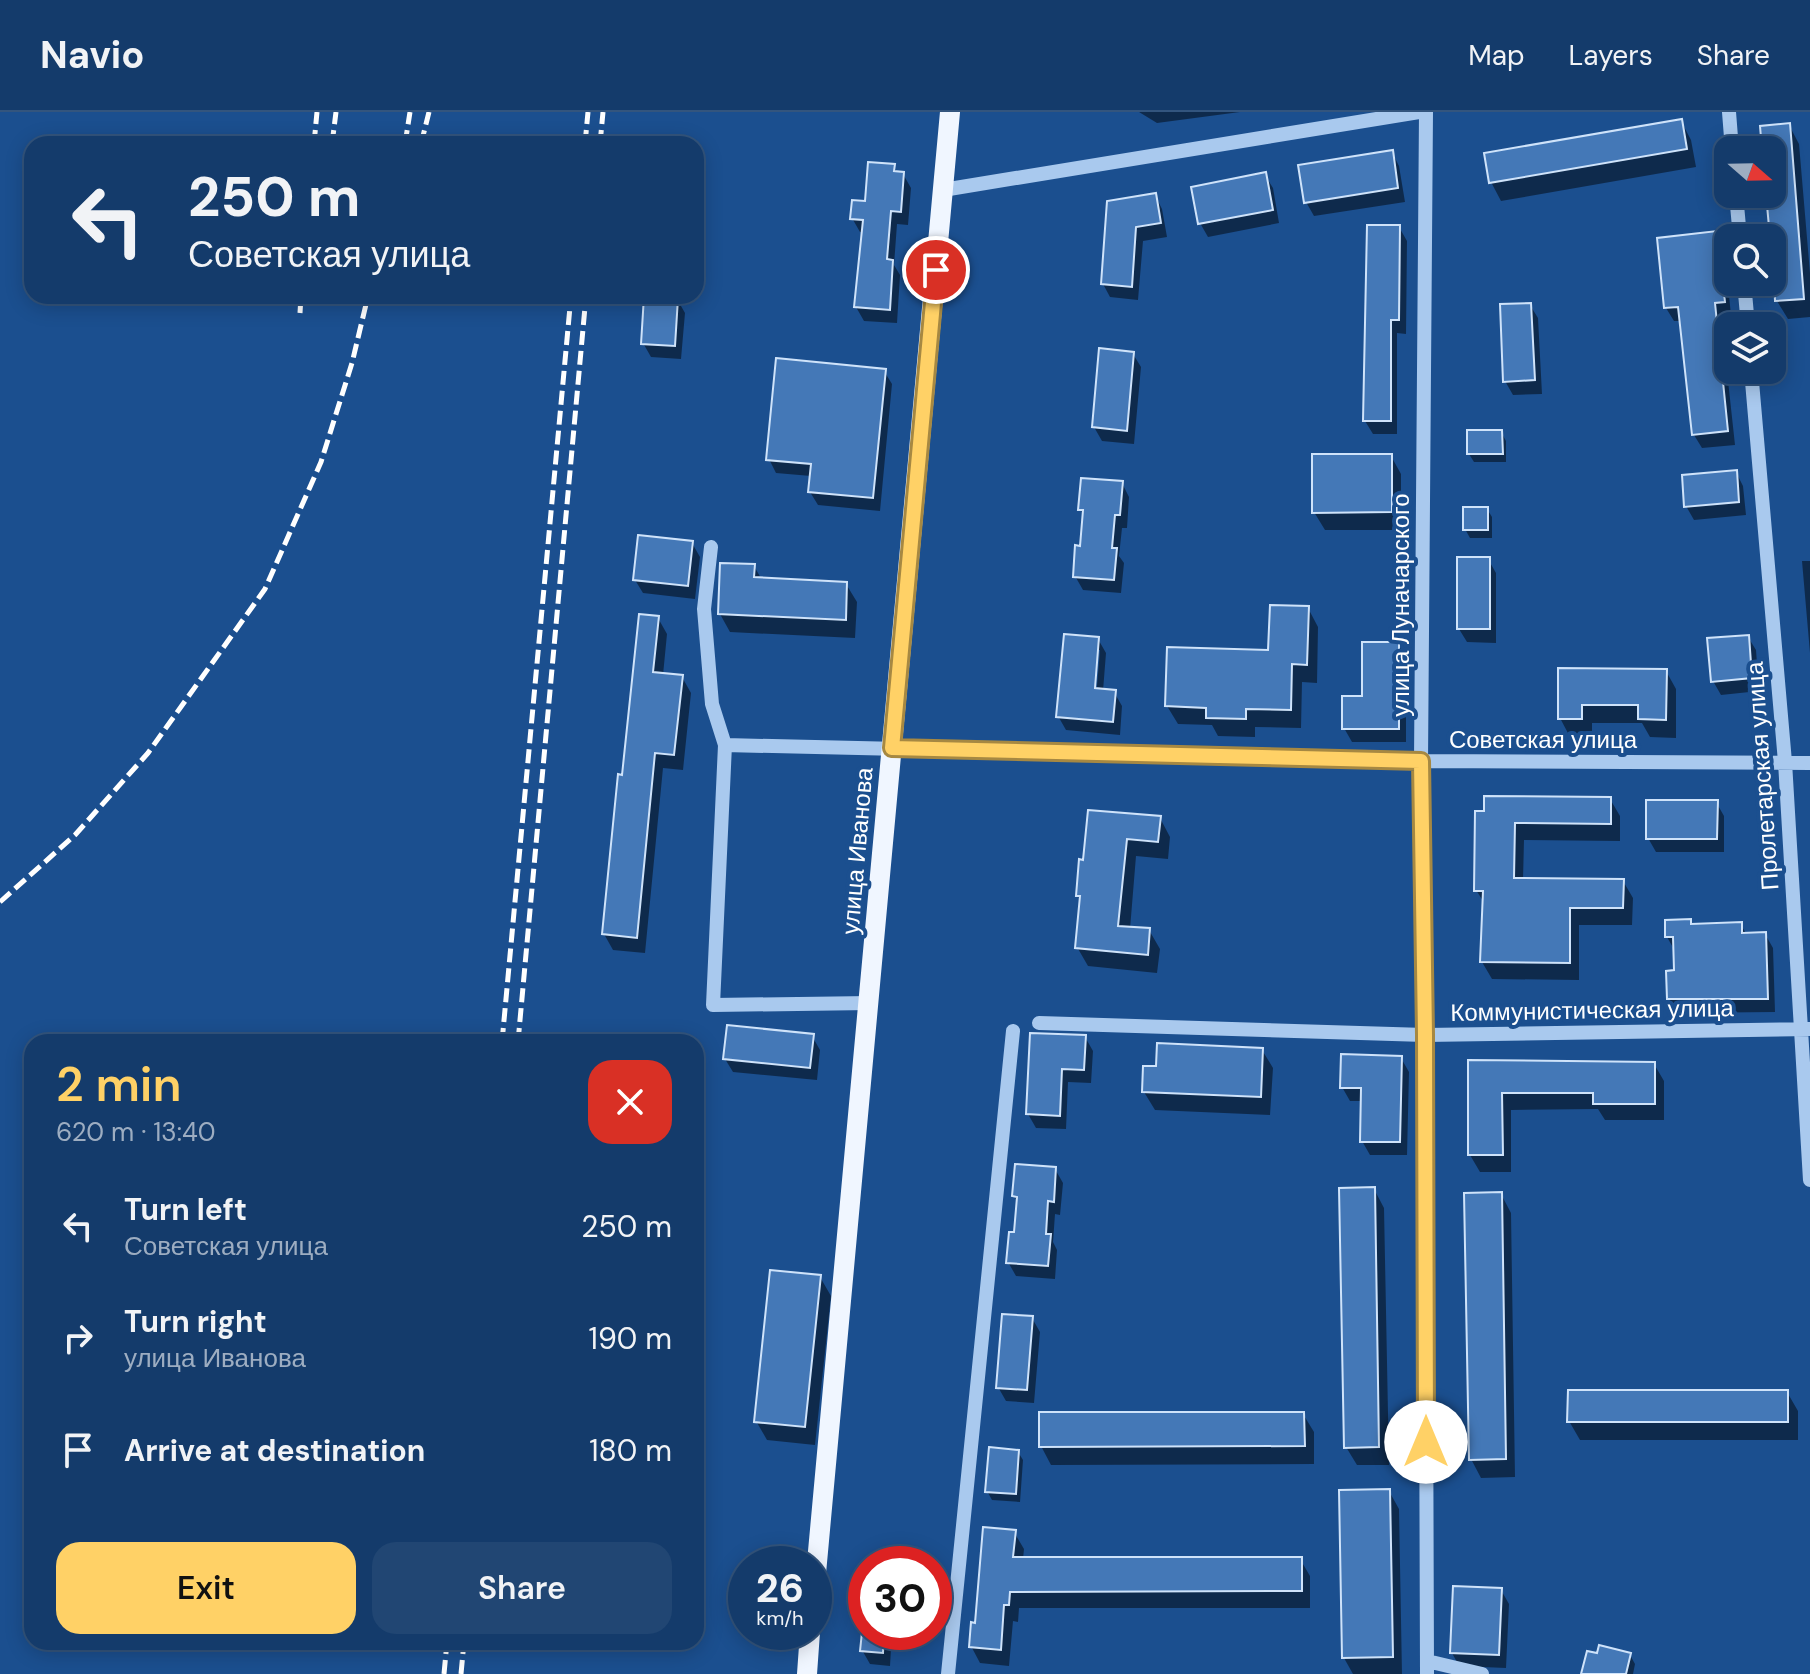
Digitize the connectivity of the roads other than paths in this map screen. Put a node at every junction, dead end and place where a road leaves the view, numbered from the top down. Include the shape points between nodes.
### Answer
1 (950, 112) edge
2 (1419, 112) edge
3 (1426, 112) edge
4 (1729, 112) edge
5 (1731, 136) edge
6 (943, 190) junction
7 (1752, 384) edge
8 (711, 547) dead end
9 (725, 745) junction
10 (892, 748) junction
11 (1421, 761) junction
12 (1785, 762) junction
13 (1810, 763) edge
14 (870, 1003) junction
15 (1039, 1023) dead end
16 (1805, 1029) edge
17 (1013, 1031) dead end
18 (1425, 1035) junction
19 (1810, 1180) edge
20 (819, 1546) edge
21 (809, 1650) edge
22 (1427, 1667) edge
23 (807, 1674) edge
24 (948, 1674) edge
25 (1482, 1674) edge

1 - 6 main road, улица Иванова
2 - 6 street
3 - 11 street, улица Луначарского
4 - 5 street
6 - 10 main road, улица Иванова
7 - 12 street, Пролетарская улица
8 - 9 street via 704,609 712,704
9 - 10 street, Советская улица
9 - 14 street via 713,1005
10 - 11 street, Советская улица
10 - 14 main road, улица Иванова
11 - 12 street, Советская улица
11 - 18 street, улица Луначарского
12 - 13 street, Советская улица
12 - 16 street, Пролетарская улица
14 - 20 main road, улица Иванова
15 - 18 street, Коммунистическая улица
16 - 18 street, Коммунистическая улица
16 - 19 street, Пролетарская улица
17 - 24 street
18 - 22 street, улица Луначарского
21 - 23 main road
22 - 25 street

